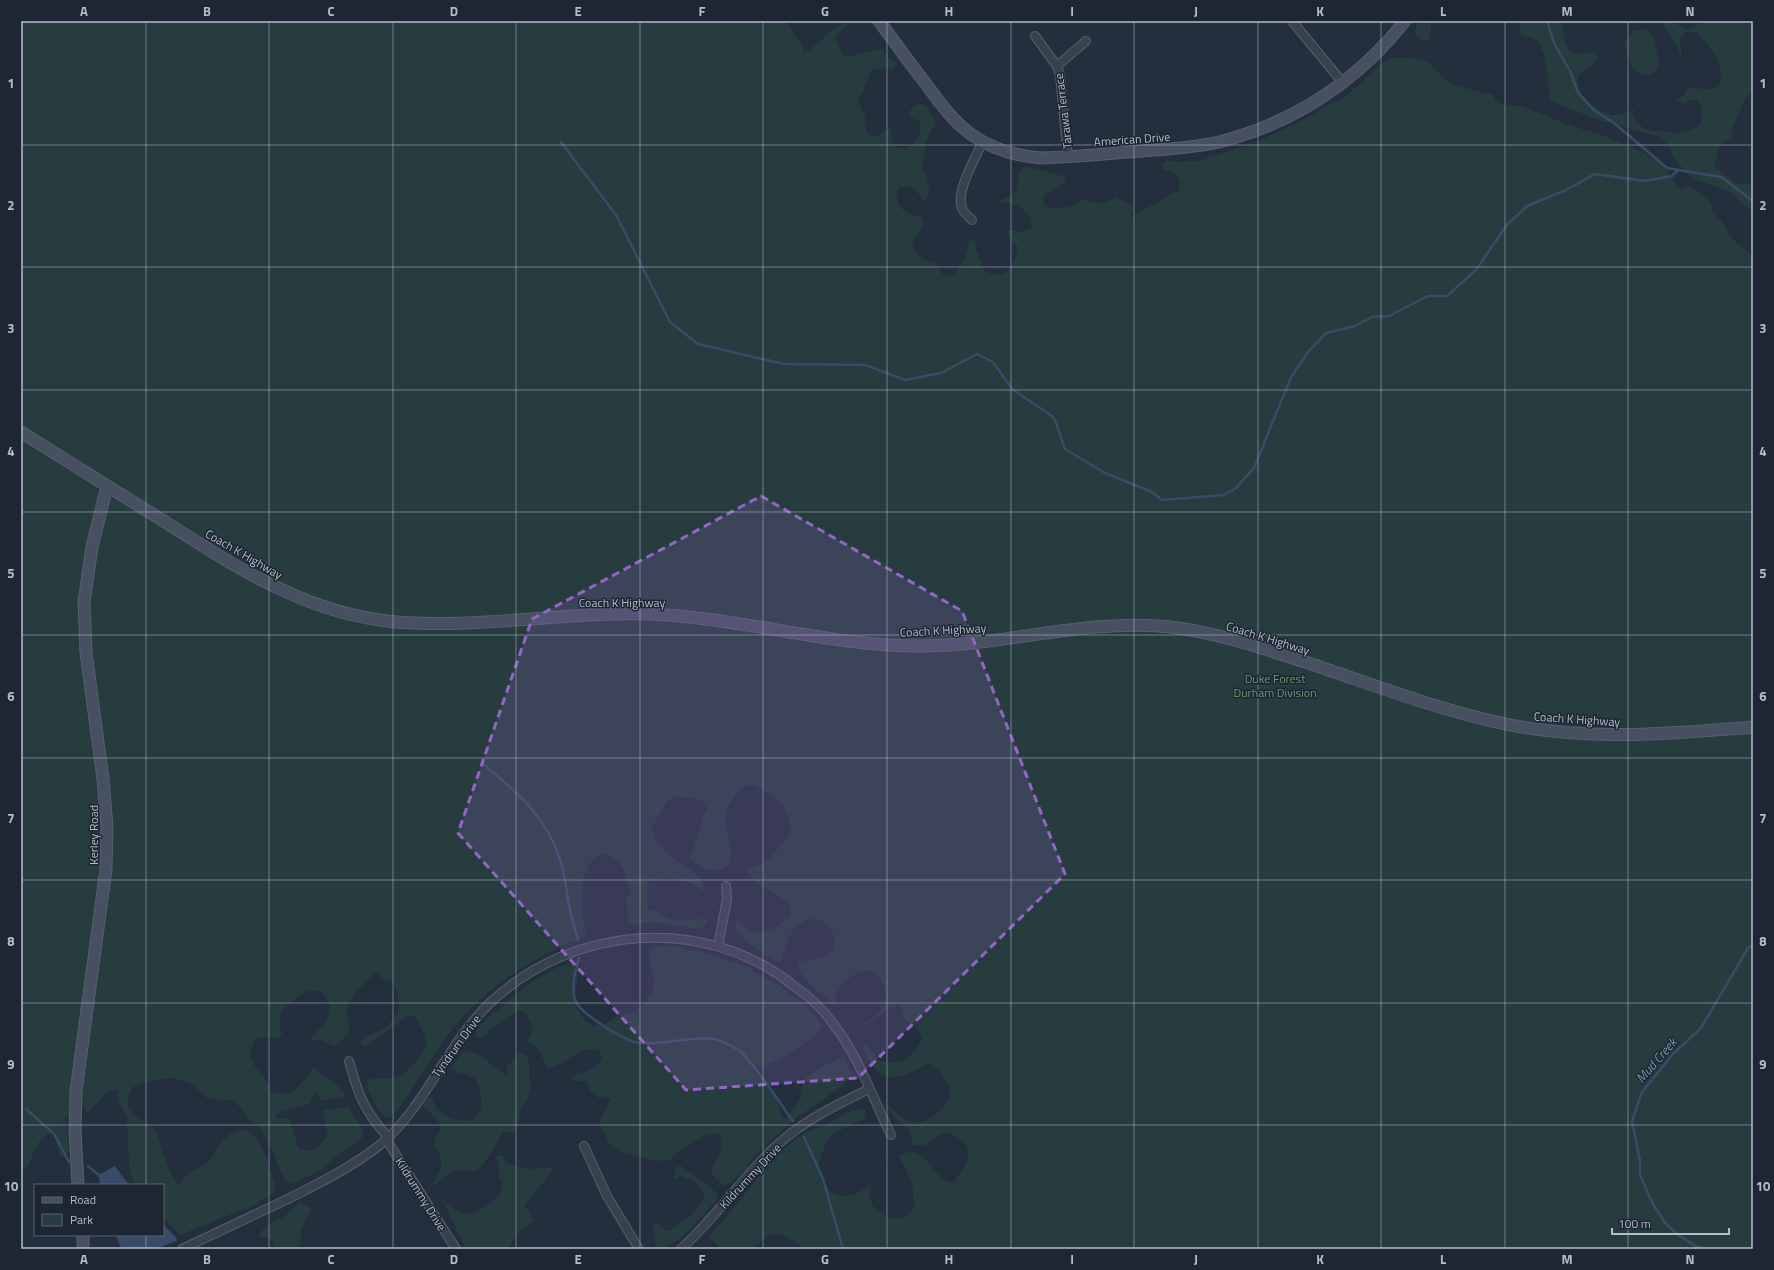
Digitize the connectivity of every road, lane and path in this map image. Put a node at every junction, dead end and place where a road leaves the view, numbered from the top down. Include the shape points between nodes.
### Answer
1 (879, 21) edge
2 (1292, 21) edge
3 (1406, 21) edge
4 (1035, 36) dead end
5 (1086, 41) dead end
6 (1057, 66) junction
7 (1343, 83) junction
8 (983, 141) junction
9 (1068, 157) junction
10 (972, 220) dead end
11 (21, 432) edge
12 (107, 486) junction
13 (1753, 727) edge
14 (726, 886) dead end
15 (718, 946) junction
16 (348, 1060) dead end
17 (869, 1089) junction
18 (891, 1135) dead end
19 (387, 1138) junction
20 (584, 1146) dead end
21 (78, 1184) edge
22 (83, 1236) edge
23 (83, 1249) edge
24 (182, 1249) edge
25 (456, 1249) edge
26 (639, 1249) edge
27 (681, 1249) edge

1 - 8 street, American Drive via 949,114 967,131
2 - 7 street
3 - 7 street, American Drive via 1370,60
4 - 6 street, Tarawa Terrace
5 - 6 street, Tarawa Terrace
6 - 9 street, Tarawa Terrace
7 - 9 street, American Drive via 1304,109 1278,122 1218,142 1180,148
8 - 9 street, American Drive via 1022,156
8 - 10 street via 964,183 961,198 963,210
11 - 12 street, Coach K Highway
12 - 13 street, Coach K Highway via 249,575 328,608 375,620 438,624 599,614 670,615 875,643 918,646 972,643 1092,627 1157,626 1224,638 1458,712 1548,732 1621,735
12 - 21 street, Kerley Road via 92,547 84,602 86,652 108,826 106,869 76,1091 75,1143
14 - 15 street via 727,898
15 - 17 street, Tyndrum Drive via 748,957 778,974 822,1010 849,1048
15 - 19 street, Tyndrum Drive via 666,937 625,938 574,950 539,967 501,992 470,1022 414,1106
16 - 19 street, Kildrummy Drive via 361,1100
17 - 18 street, Tyndrum Drive
17 - 27 street, Kildrummy Drive via 823,1112 785,1138 762,1160 701,1231
19 - 24 street, Tyndrum Drive via 330,1177
19 - 25 street, Kildrummy Drive
20 - 26 street via 607,1196
22 - 23 street

